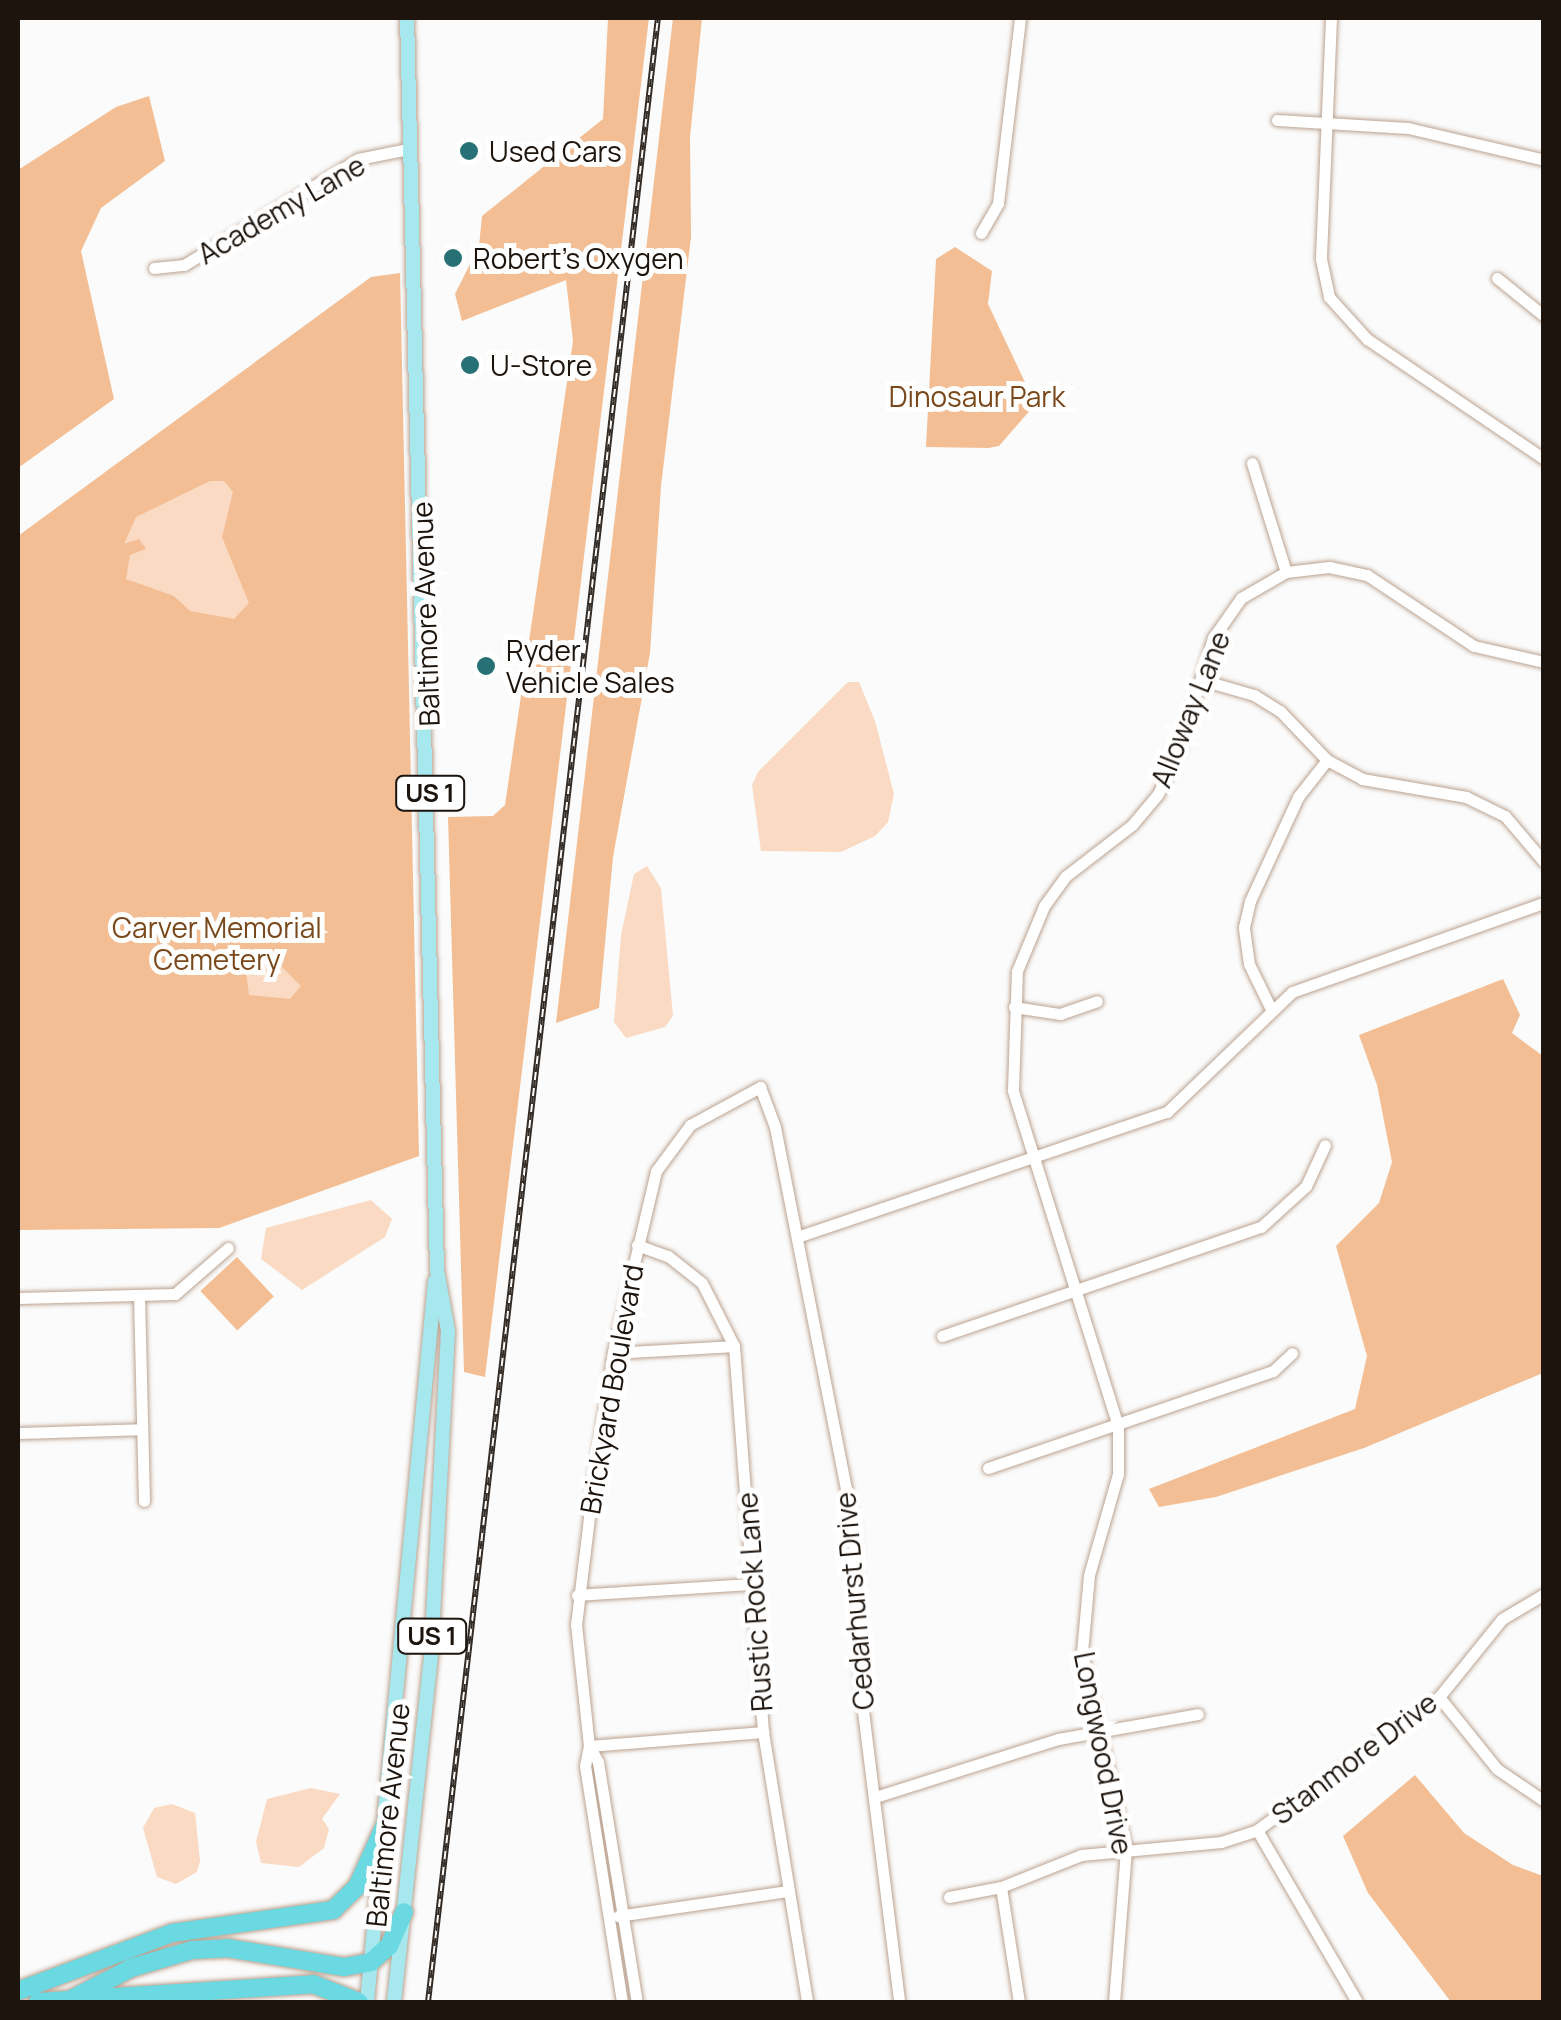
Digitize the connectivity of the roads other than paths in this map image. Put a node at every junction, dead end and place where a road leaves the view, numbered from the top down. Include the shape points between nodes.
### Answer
1 (407, 18) edge
2 (1020, 18) edge
3 (1331, 18) edge
4 (1277, 120) dead end
5 (1326, 121) junction
6 (408, 148) junction
7 (1544, 160) edge
8 (981, 233) dead end
9 (154, 268) dead end
10 (1497, 278) dead end
11 (1544, 316) edge
12 (1544, 459) edge
13 (1252, 463) dead end
14 (1286, 572) junction
15 (1544, 662) edge
16 (1202, 680) junction
17 (1327, 760) junction
18 (1544, 862) edge
19 (1544, 903) edge
20 (1097, 1002) dead end
21 (1014, 1007) junction
22 (1270, 1009) junction
23 (760, 1087) joint
24 (1325, 1145) dead end
25 (1035, 1161) junction
26 (797, 1237) junction
27 (636, 1245) junction
28 (228, 1248) dead end
29 (437, 1270) junction
30 (1079, 1291) junction
31 (139, 1296) junction
32 (18, 1298) edge
33 (942, 1336) dead end
34 (734, 1346) junction
35 (612, 1352) junction
36 (1292, 1353) dead end
37 (1118, 1426) junction
38 (142, 1429) junction
39 (18, 1433) edge
40 (988, 1468) dead end
41 (144, 1501) dead end
42 (753, 1584) junction
43 (1544, 1594) edge
44 (576, 1595) junction
45 (1439, 1697) junction
46 (1198, 1714) dead end
47 (1100, 1731) junction
48 (763, 1732) junction
49 (589, 1746) junction
50 (878, 1796) junction
51 (1544, 1800) edge
52 (385, 1825) junction
53 (1257, 1830) junction
54 (1126, 1848) junction
55 (1001, 1887) junction
56 (786, 1891) junction
57 (949, 1897) dead end
58 (404, 1912) junction
59 (624, 1916) junction
60 (608, 1918) junction
61 (372, 1962) junction
62 (18, 1991) edge
63 (71, 2000) edge
64 (38, 2002) edge
65 (358, 2002) edge
66 (367, 2002) edge
67 (394, 2002) edge
68 (622, 2002) edge
69 (637, 2002) edge
70 (807, 2002) edge
71 (899, 2002) edge
72 (1019, 2002) edge
73 (1114, 2002) edge
74 (1357, 2002) edge

1 - 6 main road, Baltimore Avenue / US 1
2 - 8 street via 998,203
3 - 5 street
4 - 5 street
5 - 7 street via 1428,131
5 - 12 street via 1321,271 1334,306 1367,339
6 - 9 street, Academy Lane via 358,159 184,265
6 - 29 main road, Baltimore Avenue / US 1 via 430,797
10 - 11 street
13 - 14 street
14 - 15 street, Alloway Lane via 1328,568 1367,575 1474,646
14 - 16 street, Alloway Lane via 1241,598 1213,638
16 - 17 street via 1254,695 1280,711
16 - 21 street, Alloway Lane via 1158,794 1132,825 1066,876 1044,906 1017,972
17 - 18 street via 1394,788 1466,797 1505,816
17 - 22 street via 1298,797 1244,927 1249,964
19 - 22 street via 1333,976
20 - 21 street via 1060,1014
21 - 25 street, Alloway Lane via 1013,1090
22 - 25 street via 1167,1112
23 - 26 street, Cedarhurst Drive
23 - 27 street, Brickyard Boulevard via 704,1114 675,1140 656,1172
24 - 30 street via 1306,1186 1261,1227
25 - 26 street
25 - 30 street, Longwood Drive
26 - 50 street, Cedarhurst Drive via 853,1523 861,1694
27 - 34 street, Rustic Rock Lane via 668,1256 702,1283
27 - 35 street, Brickyard Boulevard
28 - 31 street via 175,1294
29 - 52 main road, Baltimore Avenue / US 1
29 - 58 main road, Baltimore Avenue / US 1 via 448,1330 440,1514
30 - 33 street
30 - 37 street, Longwood Drive
31 - 32 street
31 - 38 street
34 - 35 street
34 - 42 street, Rustic Rock Lane
35 - 44 street, Brickyard Boulevard
36 - 37 street via 1273,1371
37 - 40 street
37 - 47 street, Longwood Drive via 1118,1474 1084,1616 1084,1669
38 - 39 street
38 - 41 street
42 - 44 street
42 - 48 street, Rustic Rock Lane
43 - 45 street, Stanmore Drive via 1502,1619
44 - 49 street, Brickyard Boulevard
45 - 51 street via 1497,1769
45 - 53 street, Stanmore Drive
46 - 47 street
47 - 50 street
47 - 54 street, Longwood Drive
48 - 49 street
48 - 56 street, Rustic Rock Lane
49 - 59 street, Brickyard Boulevard via 598,1762
49 - 60 street, Brickyard Boulevard via 585,1766
50 - 71 street, Cedarhurst Drive
52 - 61 main road, Baltimore Avenue / US 1
52 - 62 highway via 357,1887 333,1910 172,1933
53 - 54 street, Stanmore Drive via 1206,1844
53 - 74 street
54 - 55 street, Stanmore Drive via 1081,1855
54 - 73 street, Longwood Drive
55 - 57 street, Stanmore Drive
55 - 72 street
56 - 59 street
56 - 70 street, Rustic Rock Lane
58 - 61 highway via 389,1946
58 - 67 main road, Baltimore Avenue / US 1
59 - 60 street
59 - 69 street, Brickyard Boulevard
60 - 68 street, Brickyard Boulevard
61 - 63 highway via 344,1966 227,1948 192,1950 131,1968
61 - 66 main road, Baltimore Avenue / US 1
63 - 64 highway
63 - 65 highway via 314,1984

